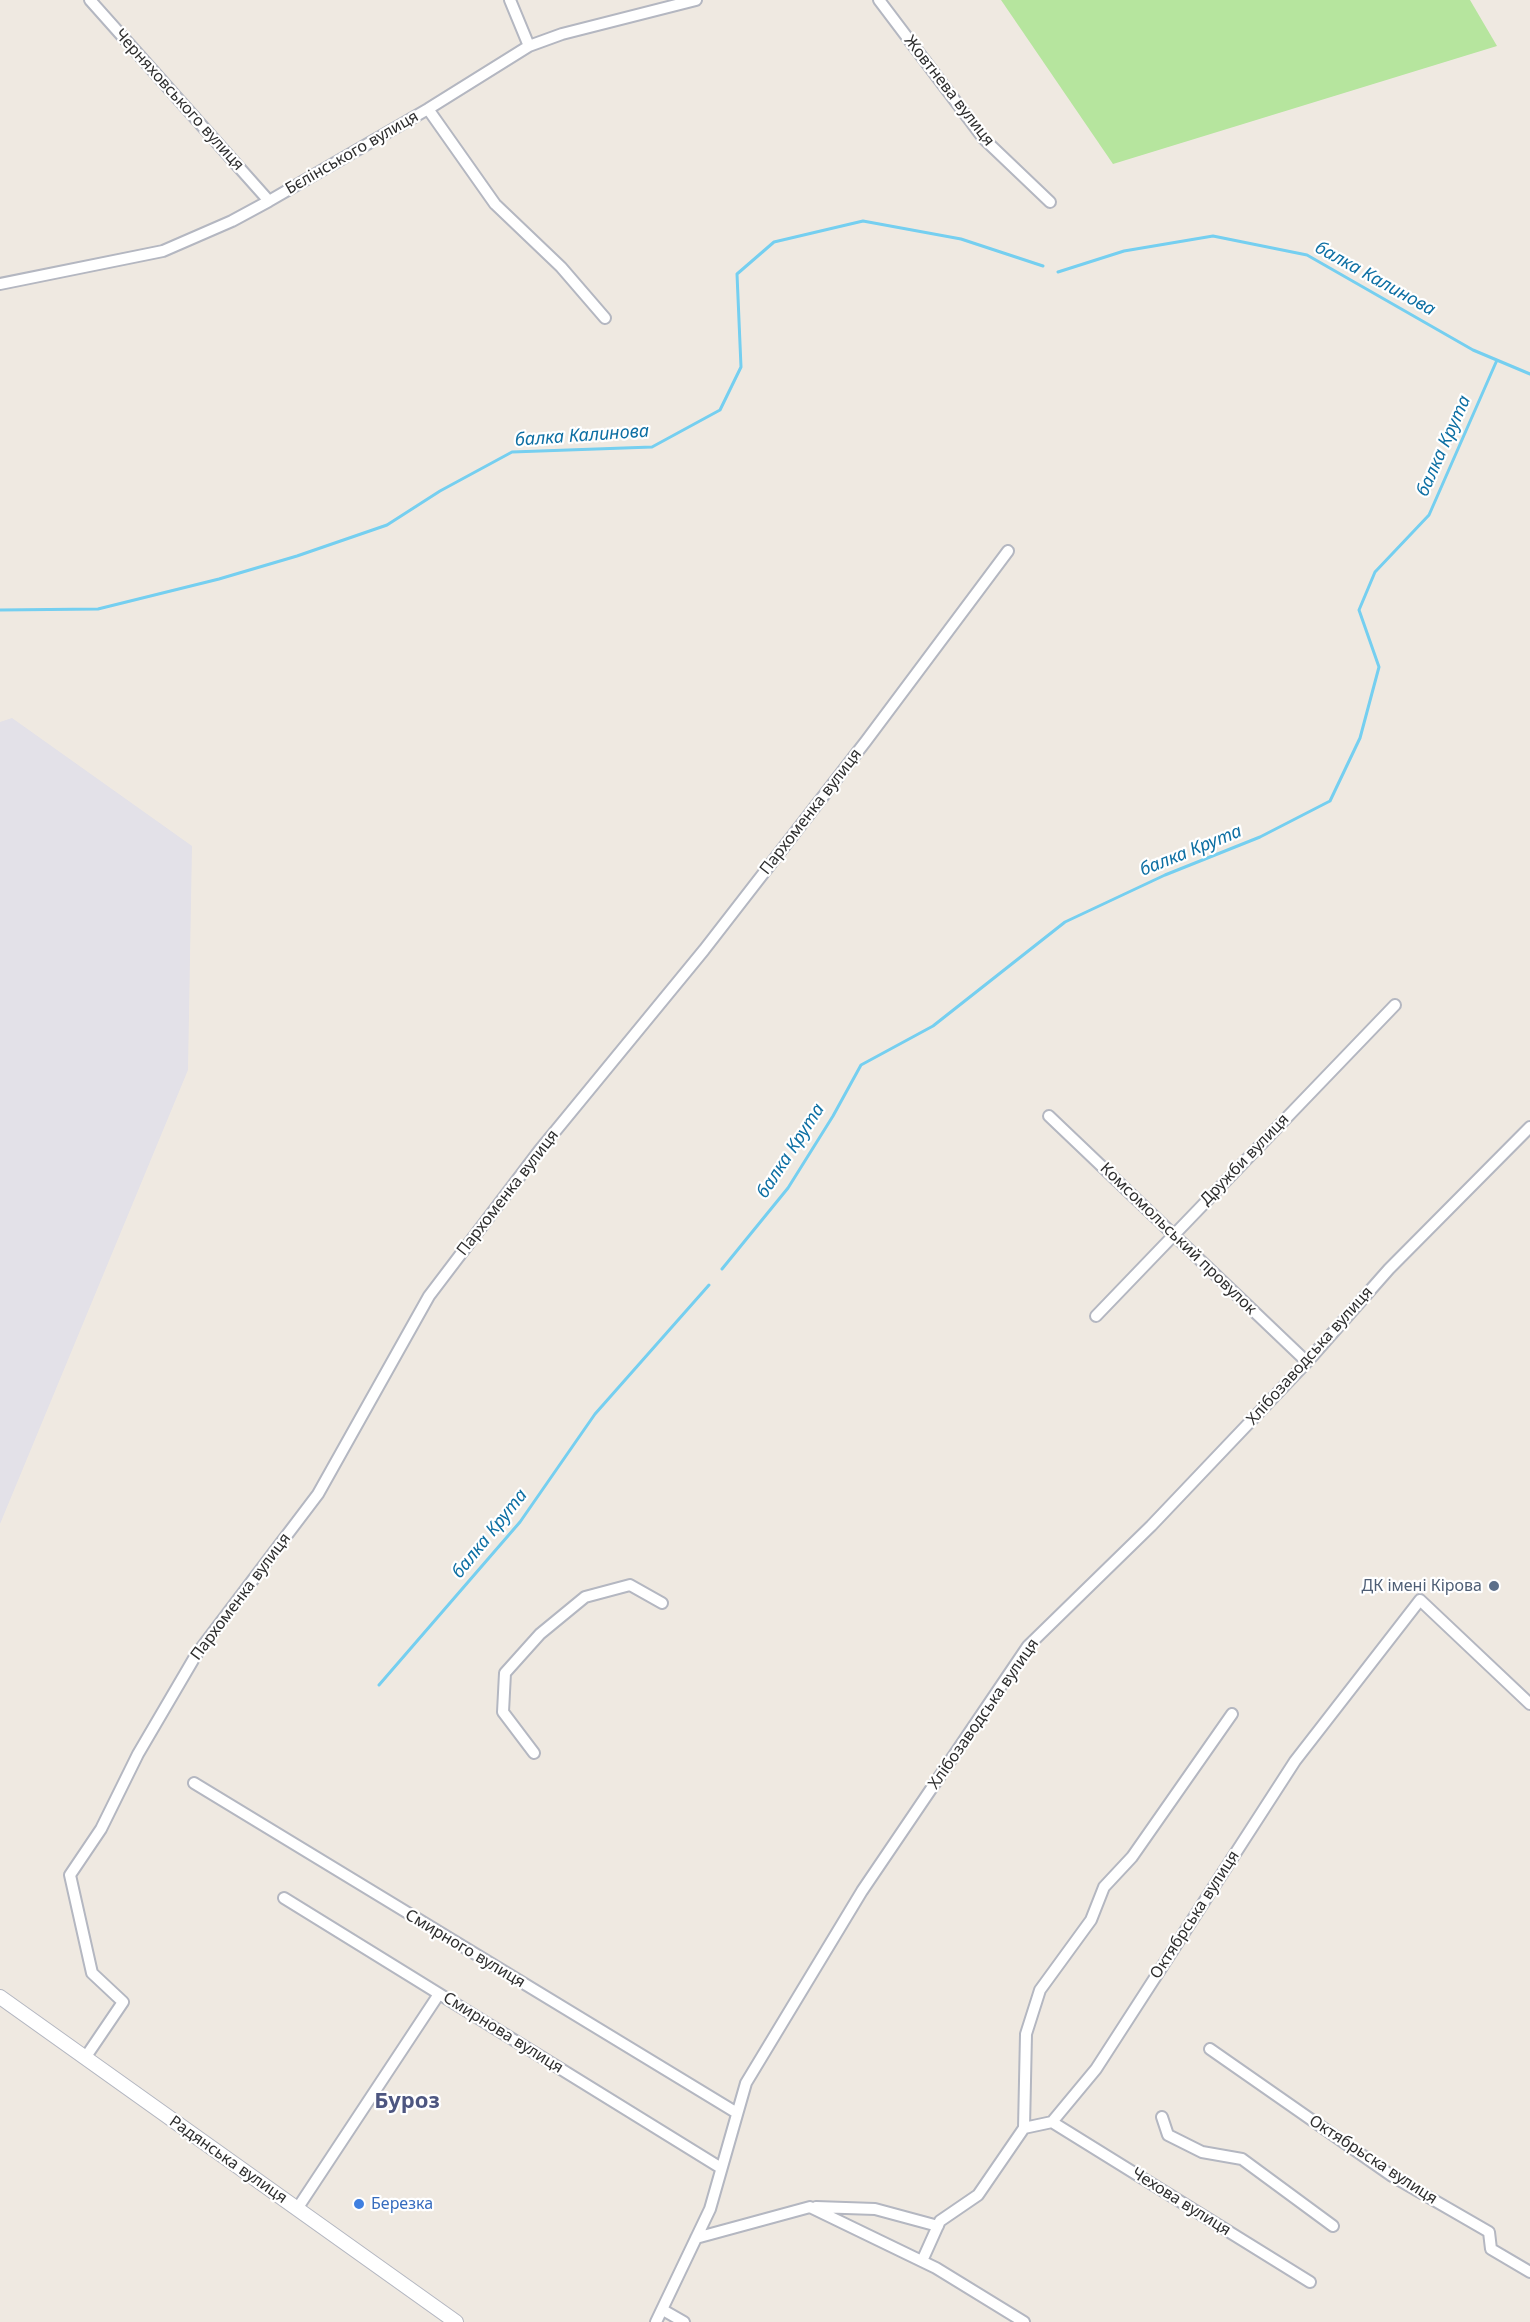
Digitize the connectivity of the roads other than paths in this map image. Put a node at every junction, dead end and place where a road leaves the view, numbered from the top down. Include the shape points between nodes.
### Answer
1 (90, 0) edge
2 (510, 0) edge
3 (696, 0) edge
4 (879, 0) edge
5 (529, 46) junction
6 (428, 109) junction
7 (269, 201) junction
8 (1050, 202) dead end
9 (0, 284) edge
10 (605, 318) dead end
11 (1008, 551) dead end
12 (1395, 1005) dead end
13 (1048, 1116) dead end
14 (1530, 1127) edge
15 (1173, 1234) junction
16 (1096, 1316) dead end
17 (1307, 1362) junction
18 (662, 1603) dead end
19 (1530, 1704) edge
20 (1232, 1714) dead end
21 (534, 1753) dead end
22 (194, 1783) dead end
23 (284, 1898) dead end
24 (439, 1994) junction
25 (0, 1997) edge
26 (1209, 2049) dead end
27 (85, 2058) junction
28 (737, 2113) junction
29 (1162, 2117) dead end
30 (1052, 2121) junction
31 (1024, 2127) junction
32 (721, 2168) junction
33 (810, 2207) junction
34 (297, 2209) junction
35 (938, 2226) junction
36 (1334, 2226) dead end
37 (696, 2238) junction
38 (922, 2261) junction
39 (1530, 2272) edge
40 (1310, 2282) dead end
41 (663, 2310) junction
42 (456, 2322) edge
43 (656, 2322) edge
44 (684, 2322) edge
45 (1024, 2322) edge

1 - 7 street, Черняховського вулиця
2 - 5 street
3 - 5 street, Бєлінського вулиця
4 - 8 street, Жовтнева вулиця via 984,139
5 - 6 street, Бєлінського вулиця
6 - 7 street, Бєлінського вулиця
6 - 10 street via 495,204 561,267
7 - 9 street, Бєлінського вулиця via 163,251
11 - 27 street, Пархоменка вулиця via 704,950 539,1151 429,1296 318,1494 196,1655 138,1754 101,1829 70,1875 92,1973 123,2002
12 - 15 street, Дружби вулиця
13 - 15 street, Комсомольський провулок
14 - 17 street, Хлібозаводська вулиця via 1389,1269
15 - 16 street, Дружби вулиця
15 - 17 street, Комсомольський провулок
17 - 28 street, Хлібозаводська вулиця via 1151,1526 1028,1646 862,1891 746,2083
18 - 21 street via 630,1585 585,1597 540,1634 505,1673 503,1712
19 - 30 street, Октябрська вулиця via 1420,1600 1295,1761 1096,2069
20 - 31 street via 1132,1857 1104,1887 1091,1920 1040,1990 1026,2034
22 - 28 street, Смирного вулиця
23 - 24 street, Смирнова вулиця
24 - 32 street, Смирнова вулиця
24 - 34 street
25 - 27 street, Радянська вулиця
26 - 39 street, Октябрьска вулиця via 1392,2176 1489,2232 1491,2249
27 - 34 street, Радянська вулиця
28 - 32 street, Хлібозаводська вулиця
29 - 36 street via 1168,2135 1202,2152 1242,2159
30 - 31 street
30 - 40 street, Чехова вулиця
31 - 35 street via 978,2195
32 - 37 street, Хлібозаводська вулиця via 710,2209
33 - 35 street via 875,2209
33 - 37 street
33 - 38 street
34 - 42 street, Радянська вулиця
35 - 38 street
37 - 41 street, Хлібозаводська вулиця
38 - 45 street
41 - 43 street, Хлібозаводська вулиця
41 - 44 street

